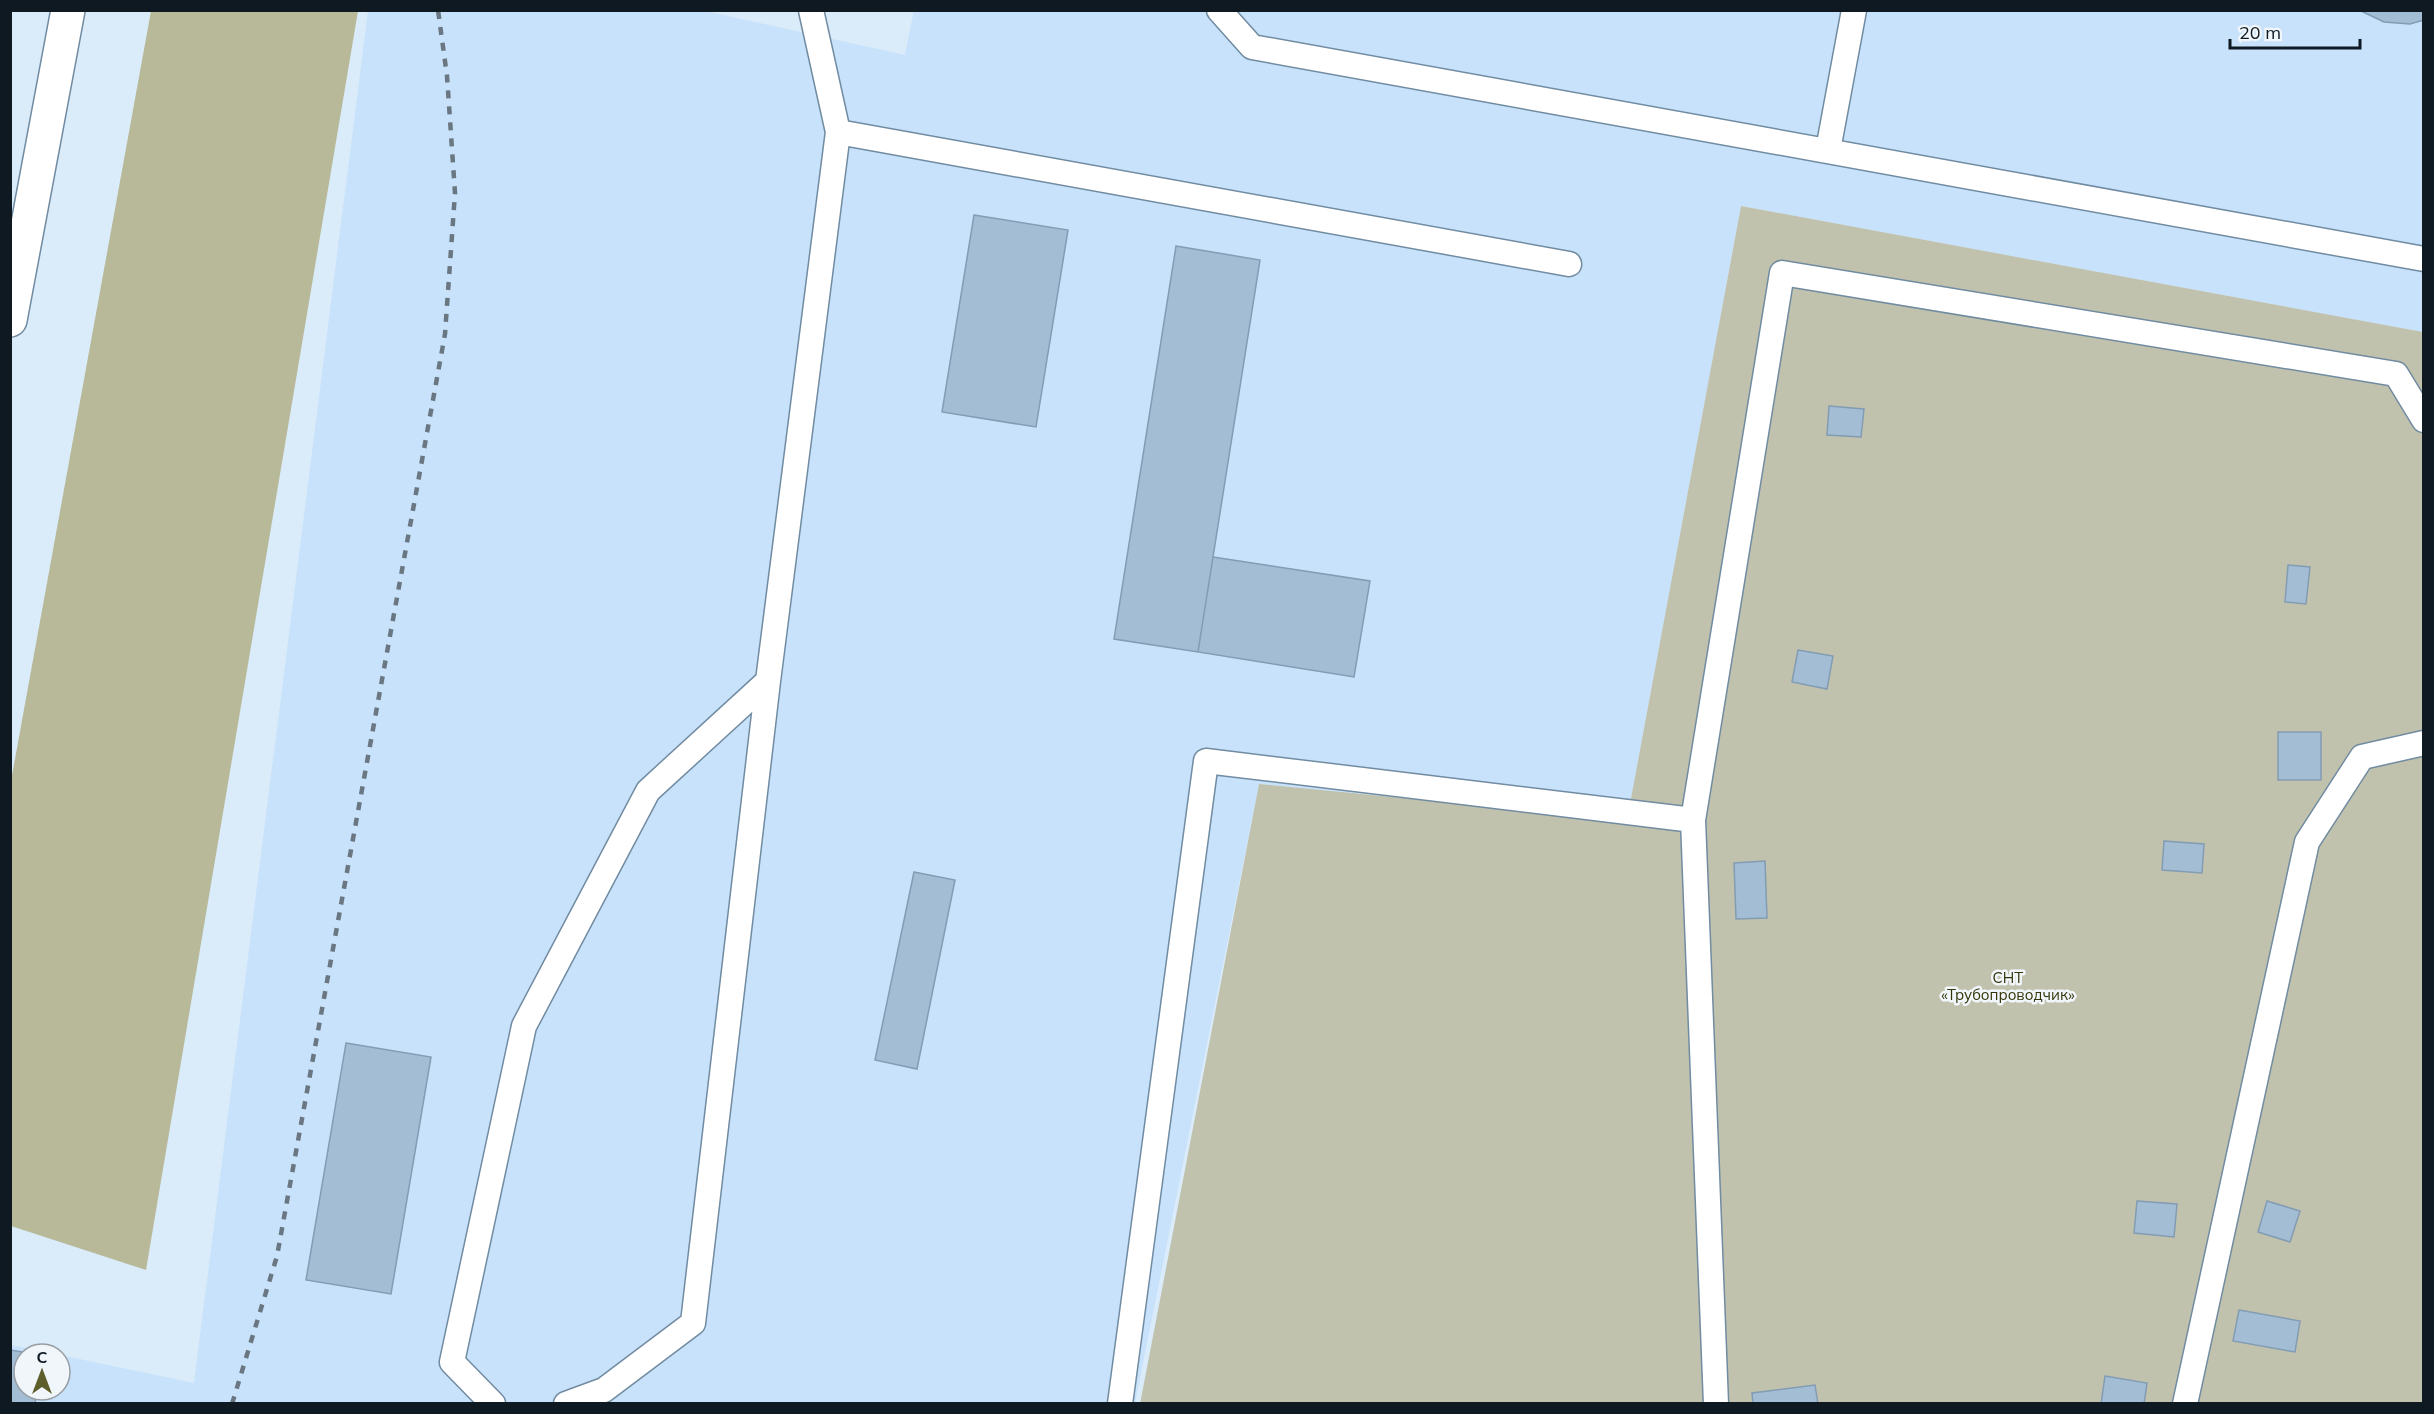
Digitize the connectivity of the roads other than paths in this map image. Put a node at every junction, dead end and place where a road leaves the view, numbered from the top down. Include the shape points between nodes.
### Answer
1 (68, 10) edge
2 (811, 10) edge
3 (1219, 10) edge
4 (1854, 10) edge
5 (838, 132) junction
6 (1828, 150) junction
7 (2424, 258) edge
8 (1569, 264) dead end
9 (10, 320) edge
10 (2424, 420) edge
11 (768, 681) junction
12 (2424, 743) edge
13 (1693, 820) junction
14 (493, 1404) edge
15 (566, 1404) edge
16 (1119, 1404) edge
17 (1716, 1404) edge
18 (2185, 1404) edge

1 - 9 street
2 - 5 lane
3 - 6 lane via 1252,46
4 - 6 lane
5 - 8 lane
5 - 11 lane
6 - 7 lane
10 - 13 lane via 2396,374 1782,273
11 - 14 lane via 648,791 524,1026 452,1362
11 - 15 lane via 693,1323 604,1390
12 - 18 lane via 2362,757 2307,842
13 - 16 lane via 1206,761
13 - 17 lane

